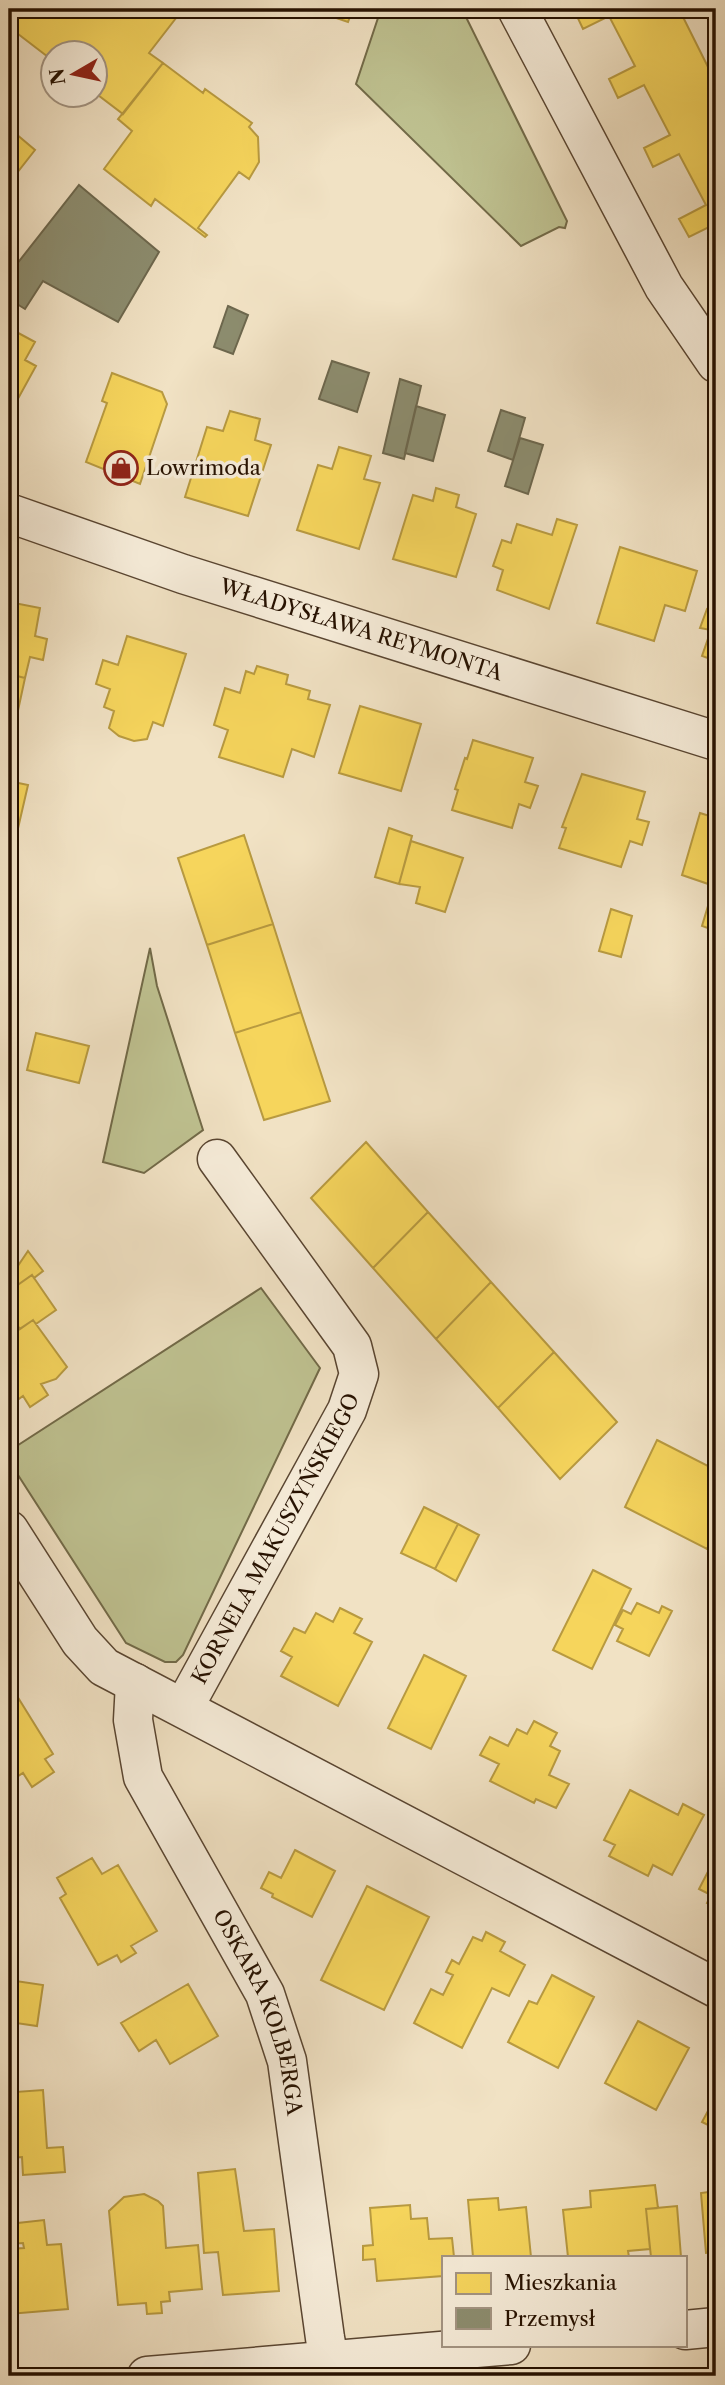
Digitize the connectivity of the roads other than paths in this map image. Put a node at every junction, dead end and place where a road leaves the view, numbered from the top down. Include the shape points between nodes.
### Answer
1 (516, 9) edge
2 (716, 363) edge
3 (9, 513) edge
4 (716, 741) edge
5 (217, 1159) dead end
6 (9, 1531) edge
7 (135, 1683) junction
8 (184, 1707) junction
9 (716, 1988) edge
10 (716, 2328) edge
11 (686, 2330) edge
12 (503, 2346) edge
13 (331, 2368) edge
14 (147, 2376) edge

1 - 2 street via 664,287
3 - 4 street, WŁADYSŁAWA REYMONTA via 196,578
5 - 8 street, KORNELA MAKUSZYŃSKIEGO via 352,1346 359,1374 347,1410
6 - 7 street via 80,1641 104,1667
7 - 8 street
7 - 13 street, OSKARA KOLBERGA via 133,1720 143,1777 265,1994 286,2061
8 - 9 street
10 - 11 street
12 - 13 street
13 - 14 street

